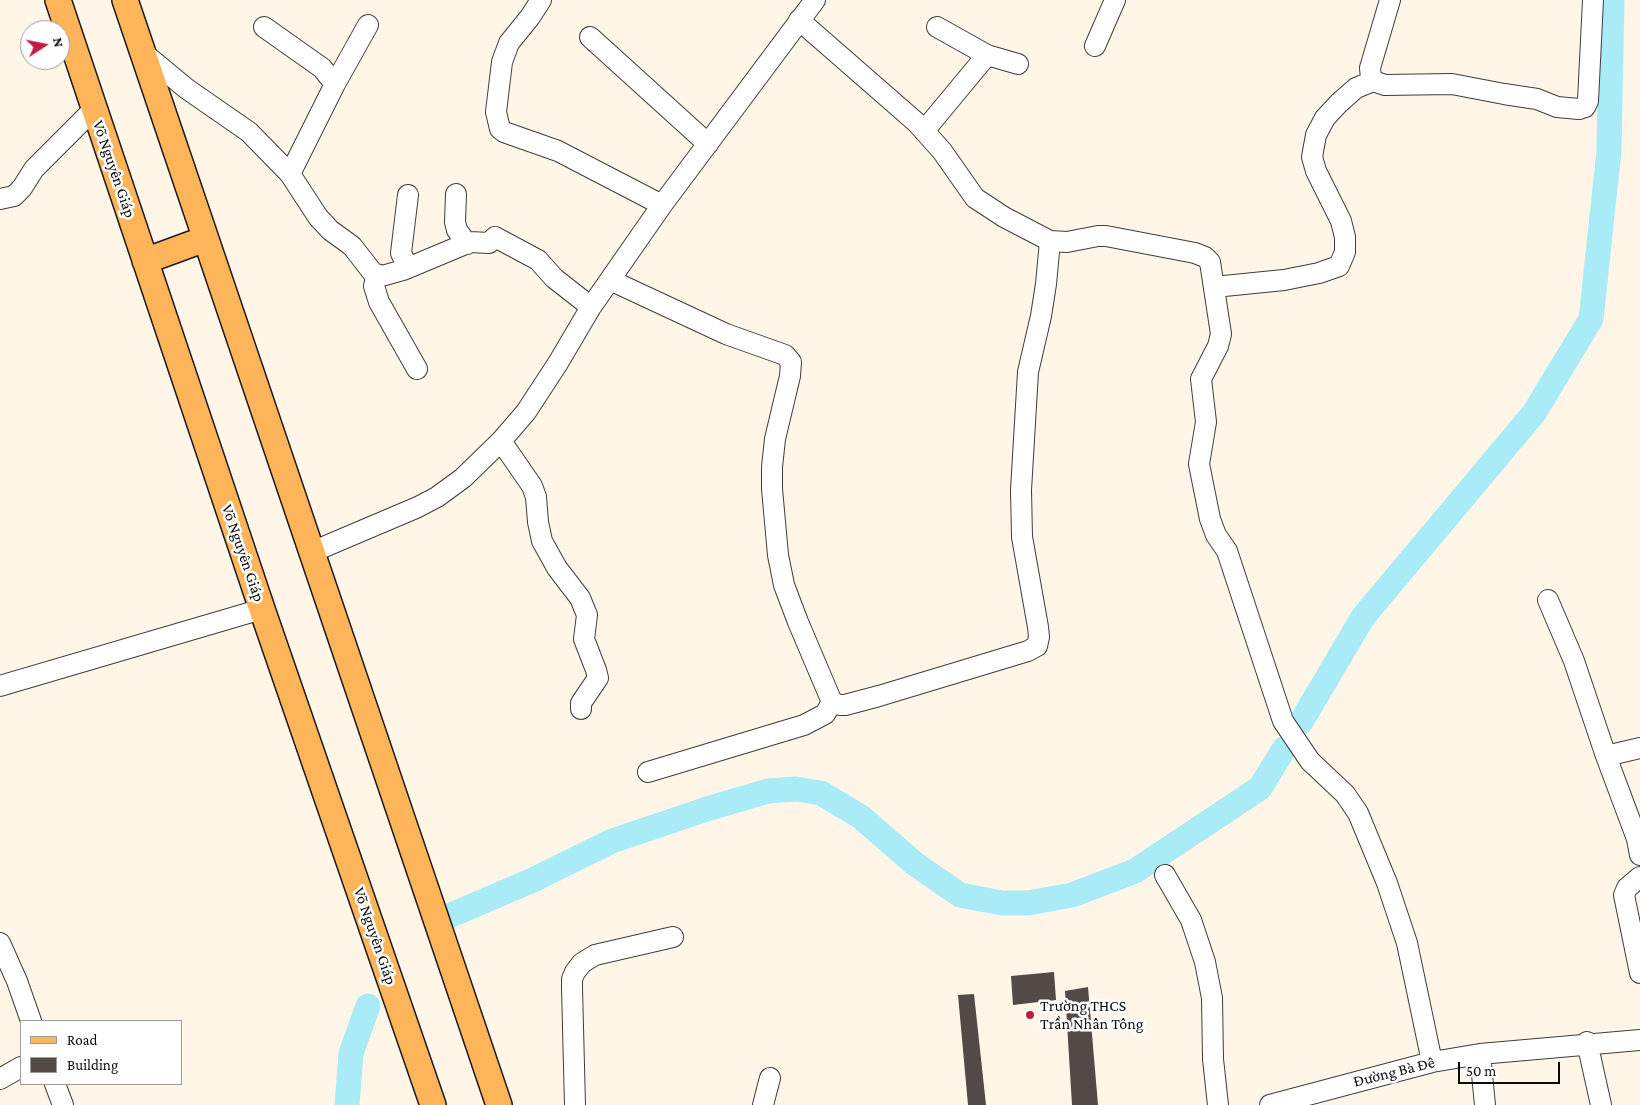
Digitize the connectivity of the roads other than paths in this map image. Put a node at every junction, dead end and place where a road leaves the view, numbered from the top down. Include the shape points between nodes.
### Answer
1 (58, 0) edge
2 (124, 0) edge
3 (540, 0) edge
4 (815, 0) edge
5 (1115, 0) edge
6 (1390, 0) edge
7 (1593, 0) edge
8 (799, 20) junction
9 (368, 25) dead end
10 (264, 27) dead end
11 (937, 27) dead end
12 (590, 37) dead end
13 (1095, 46) dead end
14 (141, 51) junction
15 (987, 55) junction
16 (1018, 64) dead end
17 (1373, 81) junction
18 (335, 84) junction
19 (94, 109) junction
20 (924, 131) junction
21 (708, 144) junction
22 (290, 174) junction
23 (456, 194) dead end
24 (408, 195) dead end
25 (0, 199) edge
26 (662, 204) junction
27 (205, 239) junction
28 (1050, 242) junction
29 (467, 244) junction
30 (145, 261) junction
31 (408, 268) junction
32 (377, 275) junction
33 (610, 280) junction
34 (1214, 287) junction
35 (591, 307) junction
36 (417, 369) dead end
37 (501, 441) junction
38 (312, 552) junction
39 (1548, 600) dead end
40 (262, 609) junction
41 (0, 686) edge
42 (832, 702) junction
43 (581, 709) dead end
44 (1640, 748) edge
45 (1606, 756) junction
46 (648, 772) dead end
47 (1640, 855) edge
48 (1165, 875) dead end
49 (1640, 877) edge
50 (673, 937) dead end
51 (0, 943) edge
52 (1640, 973) edge
53 (31, 1020) edge
54 (1640, 1040) edge
55 (1587, 1042) dead end
56 (1480, 1054) junction
57 (1432, 1062) junction
58 (20, 1068) edge
59 (770, 1078) dead end
60 (0, 1079) edge
61 (54, 1085) edge
62 (63, 1105) edge
63 (433, 1105) edge
64 (499, 1105) edge
65 (575, 1105) edge
66 (763, 1105) edge
67 (1218, 1105) edge
68 (1270, 1105) edge
69 (1485, 1105) edge
70 (1601, 1105) edge

1 - 19 main road, Võ Nguyên Giáp
2 - 14 main road
3 - 26 street via 530,18 508,43 502,62 496,112 500,129 558,151
4 - 8 street
5 - 13 street
6 - 17 street via 1370,68
7 - 17 street via 1588,101 1585,107 1558,107 1537,99 1452,84 1385,85
8 - 20 street
8 - 21 street
9 - 18 street
10 - 18 street via 322,68
11 - 15 street
12 - 21 street
14 - 22 street via 187,89 249,132
14 - 27 main road
15 - 16 street
15 - 20 street
17 - 34 street via 1356,88 1339,103 1325,118 1316,135 1312,157 1341,220 1345,237 1345,252 1339,266 1319,274 1284,280
18 - 22 street
19 - 25 street via 34,169 14,196
19 - 30 main road, Võ Nguyên Giáp
20 - 28 street via 974,198
21 - 26 street
22 - 32 street via 318,217 352,246
23 - 29 street via 454,222
24 - 31 street via 401,253
26 - 33 street
27 - 30 main road
27 - 38 main road
28 - 34 street via 1106,236 1195,253 1210,262
28 - 42 street via 1041,316 1028,372 1021,499 1023,543 1039,642 1028,651 880,696 845,705
29 - 31 street
29 - 35 street via 489,243 495,238 519,248 538,260 554,278
30 - 40 main road, Võ Nguyên Giáp
31 - 32 street
32 - 36 street via 376,293
33 - 35 street
33 - 42 street via 726,334 784,355 791,362 772,460 779,566
34 - 57 street via 1221,334 1201,379 1206,422 1199,464 1210,519 1227,551 1283,721 1310,761 1345,794 1358,813 1407,943
35 - 37 street via 526,412
37 - 38 street via 462,478 437,496 410,511
37 - 43 street via 532,486 542,541 580,598 587,615 584,639 598,678
38 - 64 main road
39 - 45 street via 1574,661
40 - 41 street
40 - 63 main road, Võ Nguyên Giáp
42 - 46 street via 825,714 804,725
44 - 45 street
45 - 47 street
48 - 67 street via 1191,920 1205,962 1212,998
49 - 52 street via 1624,895
50 - 65 street via 595,955 575,972 572,988
51 - 53 street
54 - 56 street, Đường Bà Đê
55 - 70 street
56 - 57 street, Đường Bà Đê
56 - 69 street
57 - 68 street, Đường Bà Đê
58 - 60 street
59 - 66 street
61 - 62 street

